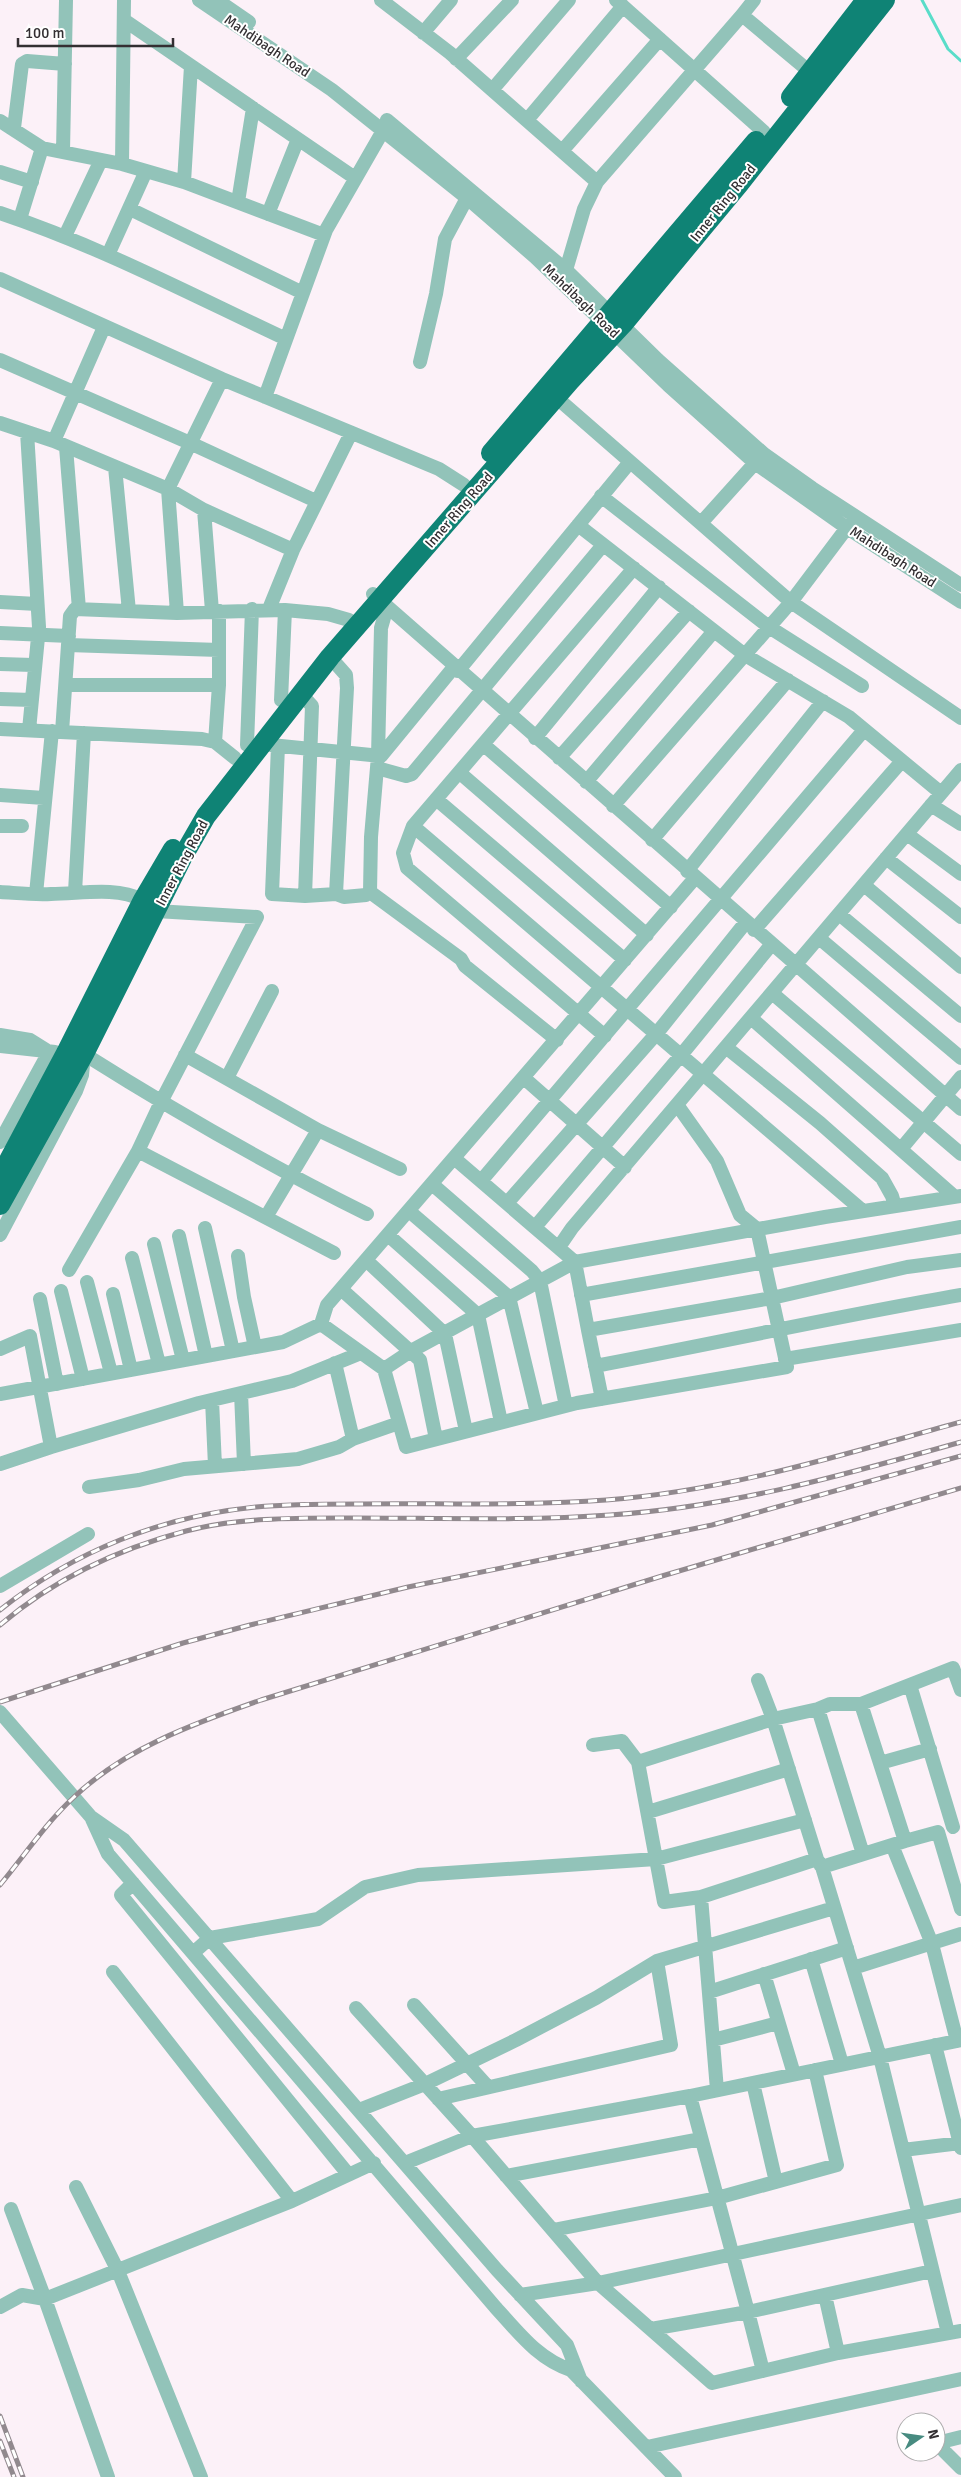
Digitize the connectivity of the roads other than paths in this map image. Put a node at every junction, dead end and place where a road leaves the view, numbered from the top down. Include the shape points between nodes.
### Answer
1 (66, 0) edge
2 (124, 0) edge
3 (199, 0) edge
4 (217, 0) edge
5 (450, 0) edge
6 (512, 0) edge
7 (569, 0) edge
8 (754, 0) edge
9 (385, 1) edge
10 (870, 2) edge
11 (620, 3) edge
12 (742, 15) junction
13 (124, 20) junction
14 (424, 33) junction
15 (660, 39) junction
16 (456, 59) junction
17 (65, 64) junction
18 (191, 66) junction
19 (695, 70) junction
20 (810, 72) junction
21 (492, 90) junction
22 (253, 108) junction
23 (527, 120) junction
24 (0, 121) edge
25 (386, 126) junction
26 (14, 128) junction
27 (764, 132) junction
28 (298, 139) junction
29 (42, 148) junction
30 (63, 151) junction
31 (562, 152) junction
32 (101, 160) junction
33 (122, 164) junction
34 (146, 171) junction
35 (0, 172) edge
36 (356, 178) junction
37 (32, 182) junction
38 (184, 182) junction
39 (597, 182) junction
40 (467, 198) junction
41 (238, 202) junction
42 (130, 209) junction
43 (0, 213) edge
44 (268, 214) junction
45 (20, 219) junction
46 (324, 235) junction
47 (65, 236) junction
48 (108, 255) junction
49 (566, 270) junction
50 (0, 279) edge
51 (303, 293) junction
52 (612, 322) junction
53 (104, 327) junction
54 (286, 339) junction
55 (0, 360) edge
56 (420, 362) dead end
57 (222, 379) junction
58 (74, 393) junction
59 (265, 398) junction
60 (557, 398) junction
61 (0, 423) edge
62 (27, 432) junction
63 (352, 433) junction
64 (190, 443) junction
65 (60, 444) junction
66 (630, 462) junction
67 (755, 463) junction
68 (115, 467) junction
69 (464, 485) junction
70 (168, 489) junction
71 (601, 496) junction
72 (316, 501) junction
73 (204, 510) junction
74 (855, 516) junction
75 (701, 523) junction
76 (578, 524) junction
77 (847, 528) junction
78 (603, 545) junction
79 (293, 550) junction
80 (634, 568) junction
81 (961, 586) edge
82 (659, 587) junction
83 (379, 600) junction
84 (0, 602) edge
85 (791, 602) junction
86 (961, 602) edge
87 (38, 604) junction
88 (80, 608) junction
89 (252, 609) junction
90 (269, 609) junction
91 (285, 610) junction
92 (129, 611) junction
93 (216, 611) junction
94 (689, 611) junction
95 (177, 612) junction
96 (349, 620) junction
97 (769, 627) junction
98 (714, 631) junction
99 (0, 633) edge
100 (38, 634) junction
101 (69, 640) junction
102 (220, 650) junction
103 (745, 655) junction
104 (330, 657) junction
105 (0, 664) edge
106 (34, 665) junction
107 (456, 669) junction
108 (788, 680) junction
109 (67, 685) junction
110 (218, 685) junction
111 (862, 686) dead end
112 (482, 692) junction
113 (301, 694) junction
114 (0, 699) edge
115 (32, 700) junction
116 (281, 700) junction
117 (823, 702) junction
118 (510, 715) junction
119 (961, 718) edge
120 (0, 729) edge
121 (29, 730) junction
122 (864, 730) junction
123 (57, 732) junction
124 (84, 733) junction
125 (535, 738) junction
126 (215, 742) junction
127 (484, 745) junction
128 (256, 748) junction
129 (311, 748) junction
130 (342, 751) junction
131 (559, 758) junction
132 (902, 761) junction
133 (378, 762) junction
134 (961, 770) edge
135 (460, 773) junction
136 (586, 782) junction
137 (956, 784) edge
138 (941, 793) junction
139 (0, 795) edge
140 (44, 798) junction
141 (436, 799) junction
142 (931, 805) junction
143 (613, 806) junction
144 (961, 824) edge
145 (0, 826) edge
146 (22, 826) dead end
147 (413, 826) junction
148 (907, 834) junction
149 (652, 840) junction
150 (886, 858) junction
151 (691, 874) junction
152 (961, 874) edge
153 (864, 884) junction
154 (0, 892) edge
155 (75, 892) junction
156 (370, 892) junction
157 (36, 894) junction
158 (336, 894) junction
159 (305, 896) junction
160 (719, 899) junction
161 (150, 905) junction
162 (671, 907) junction
163 (839, 914) junction
164 (961, 917) edge
165 (750, 926) junction
166 (647, 935) junction
167 (819, 938) junction
168 (771, 945) junction
169 (625, 960) junction
170 (796, 966) junction
171 (961, 967) edge
172 (603, 986) junction
173 (272, 991) dead end
174 (772, 993) junction
175 (629, 1009) junction
176 (579, 1014) junction
177 (961, 1016) edge
178 (752, 1018) junction
179 (657, 1033) junction
180 (0, 1035) edge
181 (605, 1036) junction
182 (557, 1040) junction
183 (0, 1046) edge
184 (726, 1048) junction
185 (682, 1054) junction
186 (185, 1055) junction
187 (0, 1056) edge
188 (961, 1058) edge
189 (65, 1061) junction
190 (705, 1074) junction
191 (961, 1077) edge
192 (227, 1078) junction
193 (524, 1078) junction
194 (946, 1096) junction
195 (550, 1101) junction
196 (161, 1102) junction
197 (678, 1106) junction
198 (961, 1109) edge
199 (923, 1123) junction
200 (576, 1124) junction
201 (318, 1130) junction
202 (0, 1142) edge
203 (603, 1148) junction
204 (901, 1149) junction
205 (138, 1151) junction
206 (961, 1154) edge
207 (454, 1158) junction
208 (625, 1167) junction
209 (400, 1170) dead end
210 (291, 1176) junction
211 (0, 1177) edge
212 (481, 1181) junction
213 (432, 1184) junction
214 (958, 1196) edge
215 (507, 1203) junction
216 (0, 1205) edge
217 (895, 1206) junction
218 (409, 1211) junction
219 (863, 1211) junction
220 (367, 1214) dead end
221 (266, 1217) junction
222 (535, 1227) junction
223 (961, 1227) edge
224 (204, 1228) dead end
225 (757, 1229) junction
226 (0, 1235) edge
227 (388, 1235) junction
228 (179, 1236) dead end
229 (154, 1244) dead end
230 (559, 1247) junction
231 (334, 1253) dead end
232 (238, 1256) dead end
233 (132, 1258) dead end
234 (366, 1260) junction
235 (961, 1260) edge
236 (575, 1262) junction
237 (764, 1263) junction
238 (70, 1270) dead end
239 (540, 1281) junction
240 (87, 1282) dead end
241 (340, 1289) junction
242 (61, 1291) dead end
243 (113, 1294) dead end
244 (581, 1295) junction
245 (961, 1295) edge
246 (509, 1297) junction
247 (772, 1298) junction
248 (40, 1299) dead end
249 (478, 1315) junction
250 (321, 1324) junction
251 (588, 1330) junction
252 (961, 1330) edge
253 (778, 1331) junction
254 (445, 1334) junction
255 (256, 1347) junction
256 (0, 1349) edge
257 (233, 1351) junction
258 (411, 1351) junction
259 (361, 1353) junction
260 (206, 1356) junction
261 (785, 1359) junction
262 (183, 1360) junction
263 (335, 1363) junction
264 (160, 1364) junction
265 (595, 1366) junction
266 (384, 1369) junction
267 (131, 1370) junction
268 (111, 1373) junction
269 (83, 1379) junction
270 (57, 1384) junction
271 (40, 1387) junction
272 (241, 1393) junction
273 (0, 1394) edge
274 (602, 1399) junction
275 (212, 1400) junction
276 (566, 1406) junction
277 (536, 1413) junction
278 (501, 1422) junction
279 (399, 1423) junction
280 (466, 1431) junction
281 (353, 1438) junction
282 (436, 1439) junction
283 (51, 1448) junction
284 (0, 1464) edge
285 (244, 1464) junction
286 (215, 1466) junction
287 (90, 1487) dead end
288 (88, 1534) dead end
289 (0, 1586) edge
290 (957, 1667) edge
291 (758, 1680) dead end
292 (910, 1685) junction
293 (961, 1690) edge
294 (861, 1704) junction
295 (818, 1709) junction
296 (1, 1714) edge
297 (773, 1719) junction
298 (593, 1745) dead end
299 (930, 1749) junction
300 (638, 1762) junction
301 (880, 1762) junction
302 (789, 1769) junction
303 (648, 1812) junction
304 (91, 1817) junction
305 (805, 1820) junction
306 (957, 1825) edge
307 (938, 1832) junction
308 (899, 1843) junction
309 (863, 1854) junction
310 (656, 1859) junction
311 (819, 1862) junction
312 (133, 1883) junction
313 (701, 1897) junction
314 (834, 1908) junction
315 (961, 1909) edge
316 (961, 1934) edge
317 (210, 1938) junction
318 (932, 1944) junction
319 (705, 1947) junction
320 (846, 1948) junction
321 (193, 1953) junction
322 (811, 1959) junction
323 (657, 1961) junction
324 (852, 1968) junction
325 (113, 1972) dead end
326 (764, 1974) junction
327 (709, 1992) junction
328 (414, 2005) dead end
329 (356, 2008) dead end
330 (778, 2023) junction
331 (713, 2040) junction
332 (959, 2040) edge
333 (935, 2045) junction
334 (880, 2057) junction
335 (467, 2063) junction
336 (842, 2064) junction
337 (814, 2070) junction
338 (794, 2074) junction
339 (753, 2083) junction
340 (425, 2084) junction
341 (488, 2087) junction
342 (717, 2090) junction
343 (690, 2096) junction
344 (438, 2099) junction
345 (360, 2110) junction
346 (472, 2136) junction
347 (701, 2139) junction
348 (960, 2145) edge
349 (903, 2150) junction
350 (374, 2163) junction
351 (405, 2163) junction
352 (348, 2174) junction
353 (506, 2176) junction
354 (776, 2182) junction
355 (76, 2187) dead end
356 (717, 2198) junction
357 (292, 2201) junction
358 (961, 2205) edge
359 (11, 2209) dead end
360 (919, 2214) junction
361 (552, 2230) junction
362 (732, 2255) junction
363 (118, 2271) junction
364 (932, 2271) junction
365 (598, 2283) junction
366 (520, 2295) junction
367 (825, 2295) junction
368 (45, 2299) junction
369 (0, 2306) edge
370 (748, 2312) junction
371 (651, 2329) junction
372 (954, 2332) edge
373 (838, 2353) junction
374 (763, 2371) junction
375 (961, 2379) edge
376 (581, 2380) junction
377 (961, 2437) edge
378 (646, 2447) junction
379 (961, 2468) edge
380 (108, 2477) edge
381 (201, 2477) edge
382 (675, 2477) edge

1 - 17 street
2 - 13 street
3 - 25 street, Mahdibagh Road
4 - 25 street, Mahdibagh Road via 344,87
5 - 14 street
6 - 16 street
7 - 21 street
8 - 12 street
9 - 14 street
10 - 20 highway, Inner Ring Road
10 - 52 highway, Inner Ring Road via 739,184
11 - 15 street
11 - 23 street
12 - 19 street
12 - 20 street
13 - 18 street
13 - 33 street
14 - 16 street
15 - 19 street
15 - 31 street
16 - 21 street
17 - 26 street via 27,61 22,64
17 - 30 street
18 - 22 street
18 - 38 street
19 - 27 street
19 - 39 street
20 - 27 highway, Inner Ring Road
21 - 23 street
22 - 28 street
22 - 41 street
23 - 31 street
24 - 26 street
25 - 36 street
25 - 40 street, Mahdibagh Road
25 - 49 street, Mahdibagh Road
26 - 29 street
27 - 52 highway, Inner Ring Road
28 - 36 street
28 - 44 street
29 - 30 street
29 - 37 street
30 - 32 street
31 - 39 street
32 - 33 street
32 - 47 street
33 - 34 street
34 - 38 street
34 - 42 street
35 - 37 street
36 - 46 street
37 - 45 street
38 - 41 street
39 - 49 street via 584,209
40 - 52 street, Mahdibagh Road
40 - 56 street via 444,239 436,294
41 - 44 street
42 - 48 street
42 - 51 street
43 - 45 street
44 - 46 street
45 - 47 street
46 - 51 street
47 - 48 street
48 - 54 street
49 - 52 street, Mahdibagh Road
50 - 53 street
51 - 54 street
52 - 60 highway, Inner Ring Road
52 - 67 street, Mahdibagh Road via 668,385
52 - 69 highway, Inner Ring Road
52 - 74 street, Mahdibagh Road via 751,443 785,470
53 - 57 street
53 - 58 street
54 - 59 street
55 - 58 street
57 - 59 street
57 - 64 street
58 - 64 street
58 - 65 street
59 - 63 street
60 - 66 street
60 - 83 highway, Inner Ring Road
61 - 62 street
62 - 65 street
62 - 87 street
63 - 69 street via 439,470
63 - 72 street
64 - 70 street
64 - 72 street
65 - 68 street
65 - 88 street
66 - 71 street
66 - 75 street
67 - 75 street
67 - 77 street, Mahdibagh Road
68 - 70 street
68 - 92 street
69 - 83 highway, Inner Ring Road
70 - 73 street
70 - 95 street
71 - 76 street
71 - 97 street
72 - 79 street
73 - 79 street
73 - 93 street
74 - 77 street
74 - 81 street, Mahdibagh Road
75 - 85 street
76 - 78 street
76 - 107 street
77 - 85 street
77 - 86 street, Mahdibagh Road
78 - 80 street
78 - 112 street
79 - 90 street
80 - 82 street
80 - 118 street
82 - 94 street
82 - 125 street
83 - 96 highway, Inner Ring Road
83 - 104 highway, Inner Ring Road
83 - 107 street
83 - 133 street
84 - 87 street
85 - 97 street
85 - 119 street
87 - 100 street
88 - 92 street
88 - 101 street via 70,616
89 - 90 street
89 - 93 street
89 - 128 street
90 - 91 street
91 - 96 street
91 - 116 street
92 - 95 street
93 - 95 street
93 - 102 street
94 - 98 street
94 - 131 street
96 - 116 highway, Inner Ring Road
97 - 103 street
97 - 111 street
98 - 103 street
98 - 136 street
99 - 100 street
100 - 101 street
100 - 106 street
101 - 102 street
101 - 109 street
102 - 110 street
103 - 108 street
103 - 143 street
104 - 113 highway, Inner Ring Road
104 - 130 street via 346,674
105 - 106 street
106 - 115 street
107 - 112 street
107 - 133 street
108 - 117 street
108 - 149 street
109 - 110 street
109 - 123 street
110 - 126 street
112 - 118 street
112 - 133 street via 412,774 406,776
113 - 128 highway, Inner Ring Road
113 - 129 street via 312,706
114 - 115 street
115 - 121 street
116 - 128 highway, Inner Ring Road
117 - 122 street
117 - 151 street
118 - 125 street
118 - 127 street
120 - 121 street
121 - 123 street
122 - 132 street
122 - 160 street
123 - 124 street
123 - 140 street
124 - 126 street
124 - 155 street
125 - 131 street
126 - 128 street
127 - 135 street
127 - 162 street
128 - 129 street
128 - 159 street via 272,894
128 - 161 highway, Inner Ring Road via 206,816
128 - 161 highway, Inner Ring Road via 189,821
129 - 130 street
129 - 159 street
130 - 133 street
130 - 158 street
131 - 136 street
132 - 138 street
132 - 165 street
133 - 156 street
134 - 137 street
135 - 141 street
135 - 166 street
136 - 143 street
137 - 138 street
138 - 142 street
139 - 140 street
140 - 157 street
141 - 147 street
141 - 169 street
142 - 144 street
142 - 148 street
143 - 149 street
145 - 146 street
147 - 172 street
147 - 176 street via 403,853 407,868
148 - 150 street
148 - 152 street
149 - 151 street
150 - 153 street
150 - 164 street
151 - 160 street
151 - 162 street
153 - 163 street
153 - 171 street
154 - 157 street
155 - 157 street
155 - 161 street via 124,893
156 - 158 street via 344,897
156 - 182 street via 461,959 465,966
158 - 159 street
160 - 165 street
160 - 175 street
161 - 186 street via 257,917
161 - 189 highway, Inner Ring Road
162 - 166 street
163 - 167 street
163 - 177 street
165 - 168 street
165 - 179 street
166 - 169 street
167 - 170 street
167 - 188 street
168 - 170 street
168 - 185 street
169 - 172 street
170 - 174 street
170 - 194 street
172 - 175 street
172 - 176 street
173 - 192 street
174 - 178 street
174 - 199 street
175 - 179 street
175 - 181 street
176 - 181 street
176 - 182 street
178 - 184 street
178 - 204 street
179 - 185 street
179 - 200 street
180 - 189 street via 30,1040
181 - 195 street
182 - 193 street
183 - 189 street
184 - 190 street
184 - 217 street via 882,1178
185 - 190 street
185 - 203 street
186 - 192 street
186 - 196 street
187 - 189 street
189 - 196 street
189 - 202 street
189 - 211 highway
189 - 216 highway
189 - 226 street via 82,1075
190 - 197 street
190 - 219 street
191 - 194 street
192 - 201 street
193 - 195 street
193 - 207 street
194 - 198 street
194 - 199 street
195 - 200 street
195 - 212 street
196 - 205 street
196 - 210 street
197 - 208 street
197 - 225 street via 717,1161 740,1215
199 - 204 street
199 - 206 street
200 - 203 street
200 - 215 street
201 - 209 street
201 - 210 street
203 - 208 street
203 - 222 street
204 - 214 street
205 - 221 street
205 - 238 street
207 - 212 street
207 - 213 street
208 - 230 street
210 - 220 street
210 - 221 street
212 - 215 street
213 - 218 street
213 - 239 street
214 - 217 street
215 - 222 street
217 - 219 street
218 - 227 street
218 - 246 street
219 - 225 street
221 - 231 street
222 - 230 street
223 - 237 street
224 - 257 street
225 - 236 street
225 - 237 street
227 - 234 street
227 - 249 street
228 - 260 street
229 - 262 street
230 - 236 street
232 - 255 street
233 - 264 street
234 - 241 street
234 - 254 street
235 - 247 street via 907,1267
236 - 239 street
236 - 244 street
237 - 244 street
237 - 247 street
239 - 246 street
239 - 276 street
240 - 268 street
241 - 250 street via 327,1305
241 - 258 street
242 - 269 street
243 - 267 street
244 - 251 street
245 - 253 street
246 - 249 street
246 - 277 street
247 - 251 street
247 - 253 street
248 - 270 street
249 - 254 street
249 - 278 street
250 - 255 street via 283,1342
250 - 259 street
251 - 265 street
252 - 261 street
253 - 261 street
253 - 265 street
254 - 258 street
254 - 280 street
255 - 257 street
256 - 271 street via 30,1336
257 - 260 street
258 - 266 street
258 - 282 street via 421,1364
259 - 263 street
259 - 266 street
260 - 262 street
261 - 274 street via 787,1367
262 - 264 street
263 - 272 street via 292,1381
263 - 281 street
264 - 267 street
265 - 274 street
266 - 279 street
267 - 268 street
268 - 269 street
269 - 270 street
270 - 271 street
271 - 273 street
271 - 283 street
272 - 275 street
272 - 285 street
274 - 276 street
275 - 283 street
275 - 286 street
276 - 277 street
277 - 278 street
278 - 280 street
279 - 281 street
279 - 282 street via 406,1447
280 - 282 street
281 - 285 street via 339,1447 298,1459
283 - 284 street
285 - 286 street
286 - 287 street
288 - 289 street
290 - 292 street
290 - 293 street
291 - 297 street
292 - 294 street
292 - 299 street
294 - 295 street via 830,1704
294 - 301 street
295 - 297 street
295 - 309 street
296 - 304 street
297 - 300 street
297 - 302 street
298 - 300 street via 622,1741
299 - 301 street
299 - 306 street
300 - 303 street
301 - 308 street
302 - 303 street
302 - 305 street
303 - 310 street
304 - 312 street via 108,1854
304 - 317 street via 124,1840
305 - 310 street
305 - 311 street
306 - 307 street
307 - 308 street
307 - 315 street
308 - 309 street
308 - 318 street
309 - 311 street
310 - 313 street via 664,1902
310 - 317 street via 418,1874 365,1887 318,1919
311 - 313 street
311 - 314 street
312 - 321 street
312 - 352 street via 122,1894
313 - 319 street
314 - 319 street
314 - 320 street
316 - 318 street
317 - 321 street
317 - 345 street
318 - 324 street
318 - 332 street
319 - 323 street
319 - 327 street
320 - 322 street
320 - 324 street
321 - 350 street
322 - 326 street
322 - 336 street
323 - 335 street via 596,1998
323 - 341 street via 671,2045
324 - 334 street
325 - 357 street
326 - 327 street
326 - 330 street
327 - 331 street
328 - 335 street
329 - 340 street
330 - 331 street
330 - 338 street
331 - 342 street
332 - 333 street
333 - 334 street
333 - 348 street
334 - 336 street
334 - 349 street
335 - 340 street
335 - 341 street
336 - 337 street
337 - 338 street
337 - 354 street via 837,2166
338 - 339 street
339 - 342 street
339 - 354 street
340 - 344 street
340 - 345 street
341 - 344 street
342 - 343 street
343 - 346 street
343 - 347 street
344 - 346 street
345 - 351 street
346 - 351 street
346 - 353 street
347 - 353 street
347 - 356 street
348 - 349 street
349 - 360 street
350 - 352 street
350 - 376 street via 535,2350 555,2364 571,2370
351 - 366 street
352 - 357 street
353 - 361 street
354 - 356 street
355 - 363 street
356 - 361 street
356 - 362 street
357 - 363 street
358 - 360 street
359 - 368 street
360 - 362 street
360 - 364 street
361 - 365 street
362 - 365 street
362 - 370 street
363 - 368 street
363 - 381 street
364 - 367 street
364 - 372 street
365 - 366 street
365 - 371 street
366 - 376 street via 567,2345
367 - 370 street
367 - 373 street
368 - 369 street via 22,2295
368 - 380 street
370 - 371 street
370 - 374 street
371 - 374 street via 712,2383
372 - 373 street
373 - 374 street
375 - 378 street
376 - 378 street
377 - 379 street via 940,2442 944,2451
378 - 382 street

